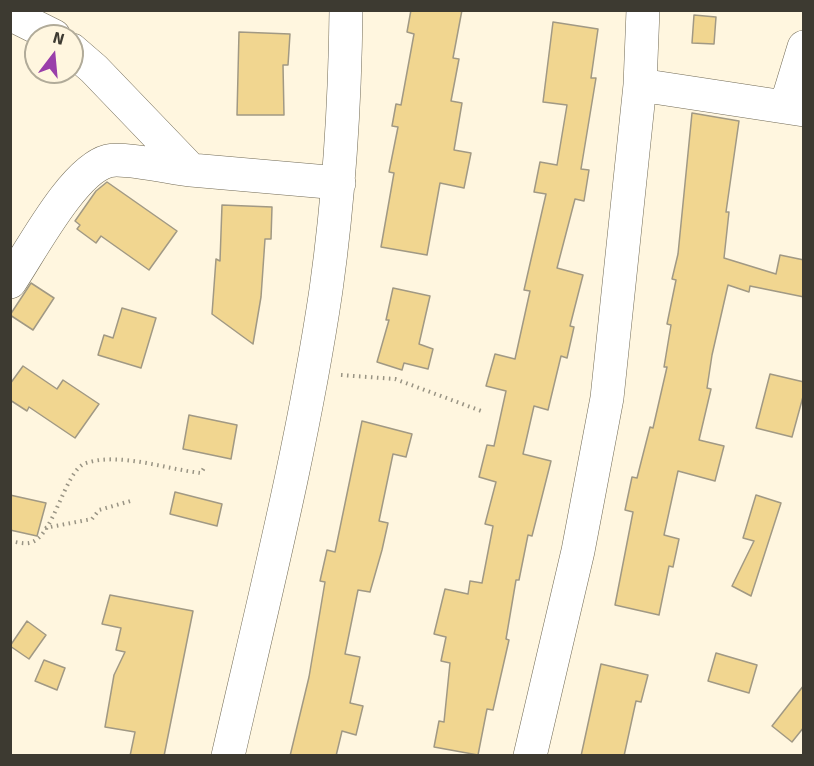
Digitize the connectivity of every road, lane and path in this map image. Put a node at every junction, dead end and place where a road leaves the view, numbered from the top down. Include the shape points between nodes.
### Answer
1 (346, 10) edge
2 (643, 10) edge
3 (10, 14) edge
4 (30, 24) edge
5 (804, 47) edge
6 (84, 60) edge
7 (640, 85) junction
8 (795, 108) edge
9 (190, 170) junction
10 (339, 183) junction
11 (10, 282) edge
12 (311, 375) junction
13 (484, 412) dead end
14 (204, 468) dead end
15 (134, 500) dead end
16 (44, 528) junction
17 (10, 541) edge
18 (228, 756) edge
19 (530, 756) edge

1 - 10 street
2 - 7 street
3 - 4 street
5 - 8 street
6 - 9 street
7 - 8 street
7 - 19 street via 607,398 578,551
9 - 10 street
9 - 11 street via 110,160 94,166 77,180
10 - 12 street
12 - 13 path via 395,379
12 - 18 street
14 - 16 path via 201,473 168,470 112,458 84,463 72,474 59,506
15 - 16 path via 99,510 92,519
16 - 17 path via 31,543

